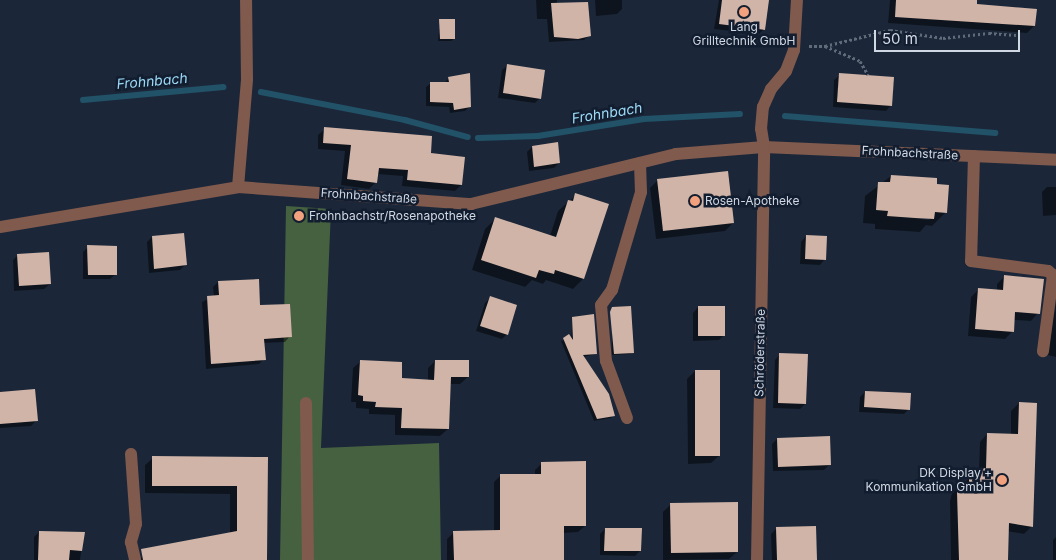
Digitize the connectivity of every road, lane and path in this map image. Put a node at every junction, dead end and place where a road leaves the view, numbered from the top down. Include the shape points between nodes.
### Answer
1 (246, 0) edge
2 (797, 0) edge
3 (1016, 36) dead end
4 (794, 45) junction
5 (825, 46) junction
6 (868, 76) dead end
7 (764, 146) junction
8 (974, 156) junction
9 (1056, 160) edge
10 (640, 163) junction
11 (238, 187) junction
12 (0, 227) edge
13 (1043, 351) dead end
14 (306, 403) dead end
15 (627, 418) dead end
16 (131, 454) dead end
17 (135, 560) edge
18 (308, 560) edge
19 (757, 560) edge

1 - 11 street via 247,79
2 - 4 street
3 - 5 path via 989,33 943,38 890,30
4 - 5 path
4 - 7 street via 786,71 771,89 763,107 761,129
5 - 6 path via 860,61
7 - 8 street, Frohnbachstraße
7 - 10 street, Frohnbachstraße via 676,154
7 - 19 street, Schröderstraße
8 - 9 street, Frohnbachstraße
8 - 13 street via 971,261 1048,271 1053,275
10 - 11 street, Frohnbachstraße via 471,204
10 - 15 street via 641,192 612,290 601,305 606,361
11 - 12 street, Frohnbachstraße
14 - 18 street
16 - 17 street via 136,524 131,542

